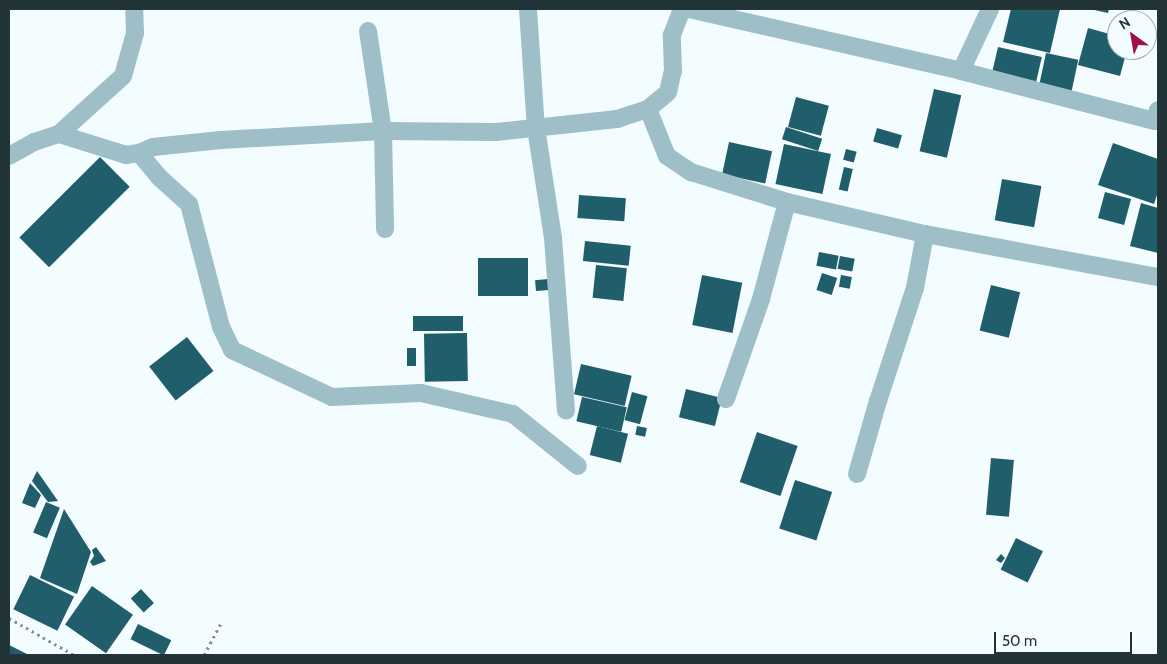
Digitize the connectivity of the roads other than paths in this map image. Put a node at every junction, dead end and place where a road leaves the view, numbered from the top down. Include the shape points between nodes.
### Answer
1 (134, 9) edge
2 (528, 9) edge
3 (682, 9) edge
4 (689, 9) edge
5 (990, 9) edge
6 (368, 31) dead end
7 (961, 71) junction
8 (648, 109) junction
9 (1158, 110) edge
10 (536, 128) junction
11 (383, 131) junction
12 (59, 134) junction
13 (139, 153) junction
14 (9, 156) edge
15 (787, 202) junction
16 (385, 229) dead end
17 (925, 234) junction
18 (1158, 277) edge
19 (726, 399) dead end
20 (566, 411) dead end
21 (578, 466) dead end
22 (857, 474) dead end

1 - 12 street via 135,33 123,76
2 - 10 street
3 - 8 street via 672,35 673,71 668,92
4 - 7 street
5 - 7 street
6 - 11 street
7 - 9 street via 1155,121
8 - 10 street via 617,119
8 - 15 street via 667,156 691,172
10 - 11 street via 496,132
10 - 20 street via 553,238
11 - 13 street via 153,146
11 - 16 street
12 - 13 street via 126,155
12 - 14 street via 34,142
13 - 21 street via 160,178 189,204 221,327 232,350 332,397 421,392 513,414
15 - 17 street
15 - 19 street via 761,300
17 - 18 street
17 - 22 street via 914,288

